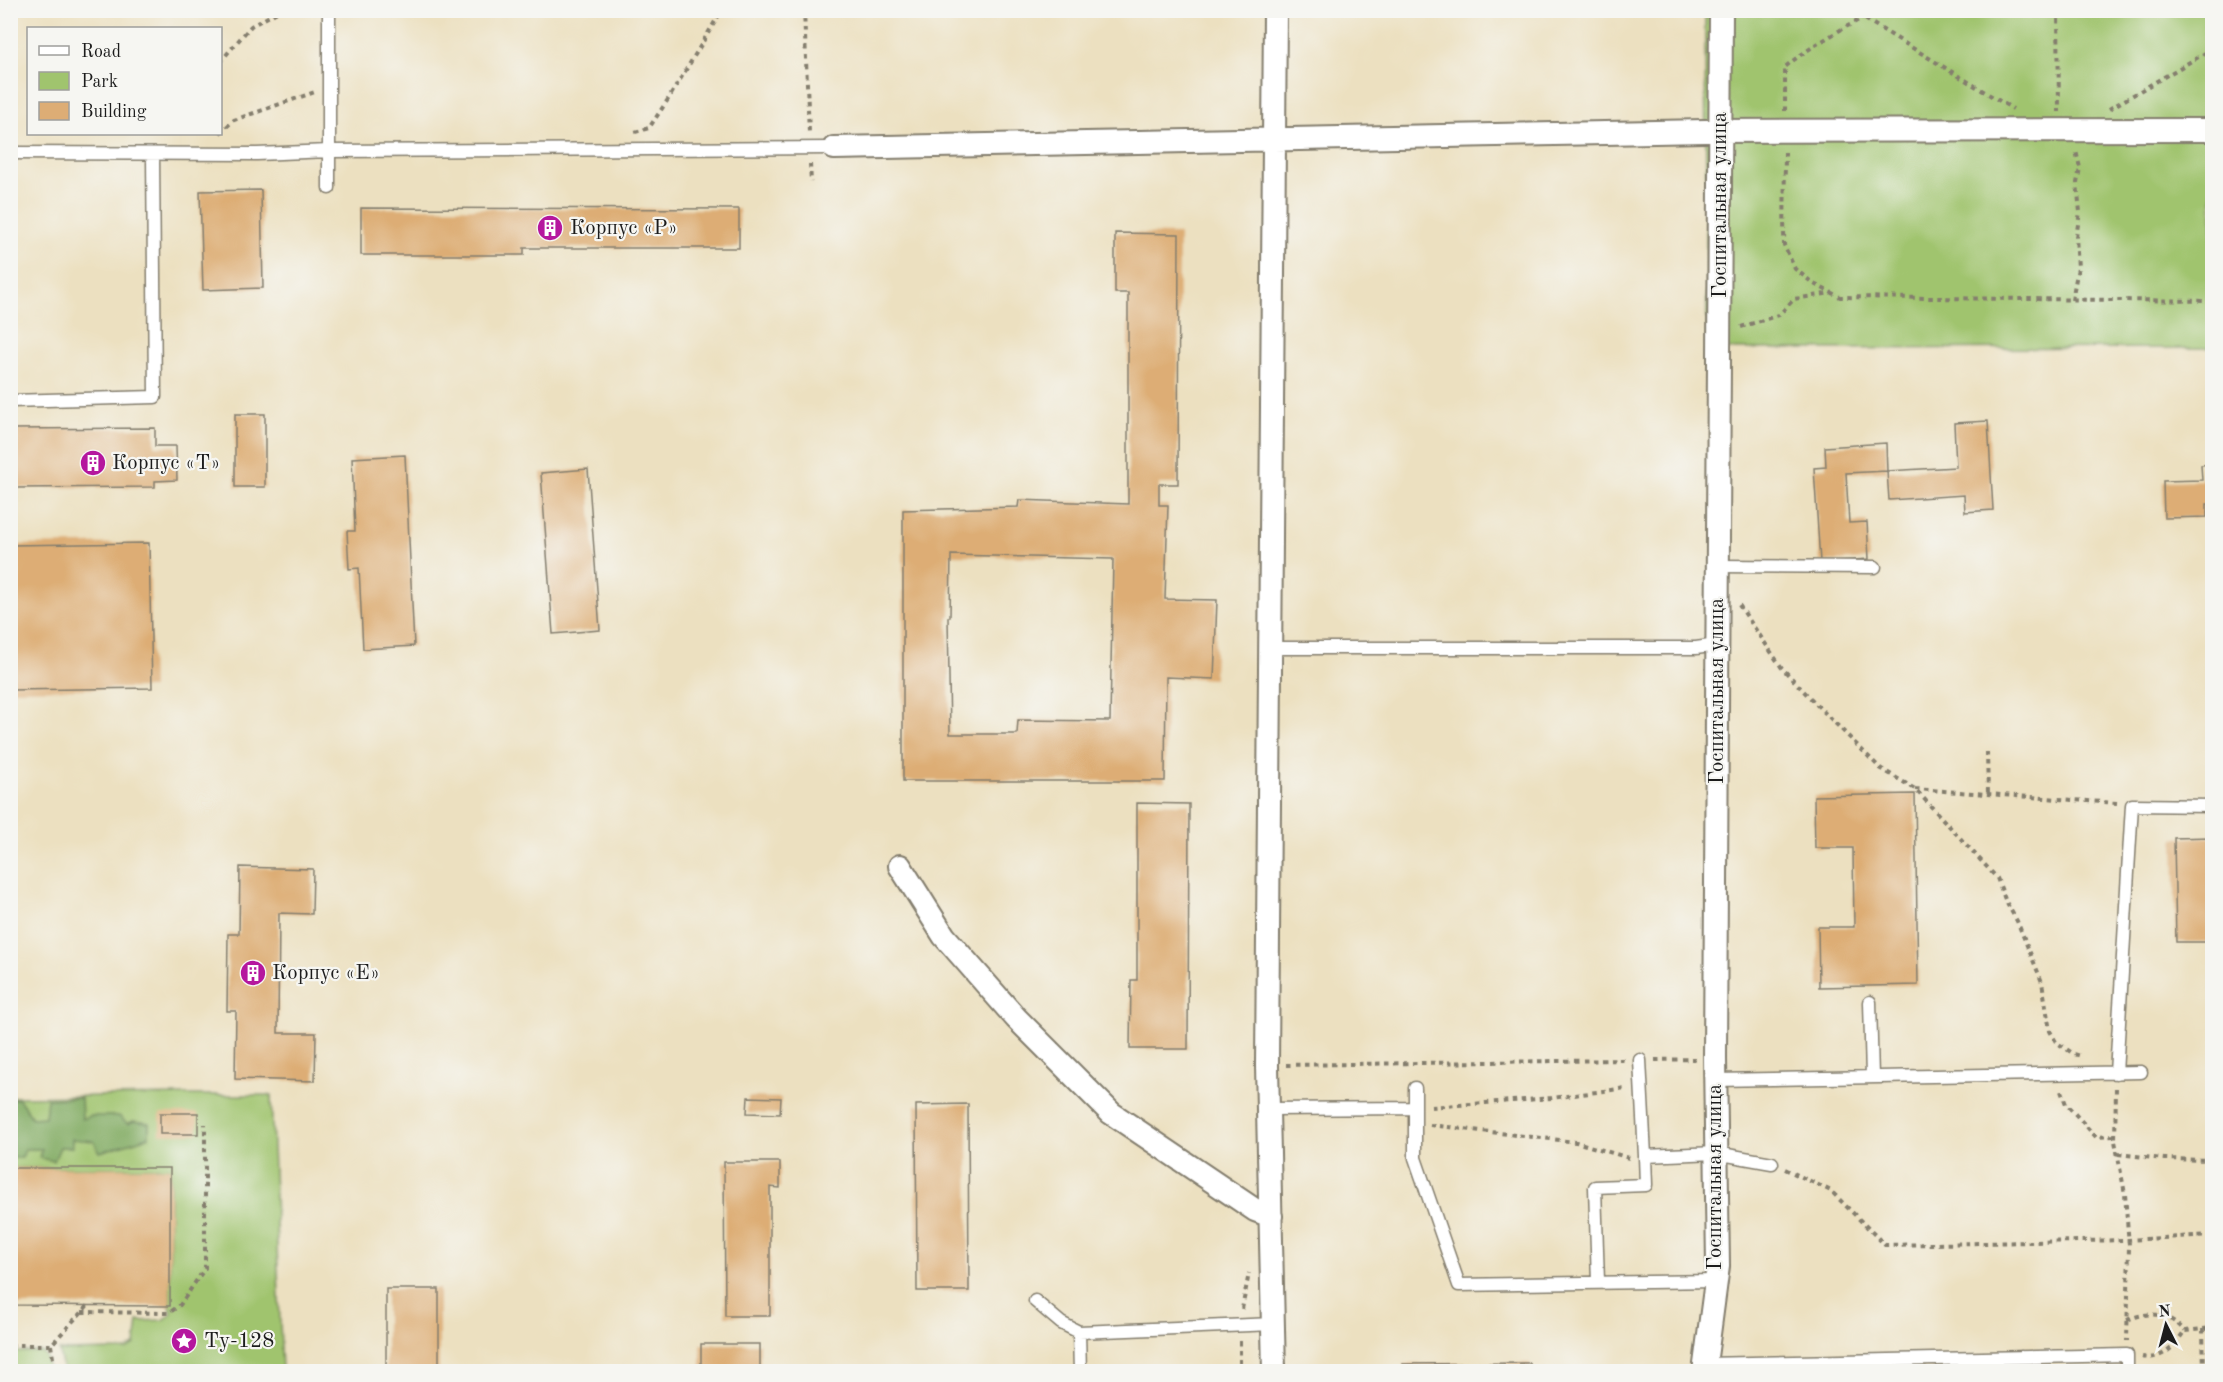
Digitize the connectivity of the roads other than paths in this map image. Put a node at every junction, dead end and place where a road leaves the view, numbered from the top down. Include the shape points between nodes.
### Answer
1 (329, 10) edge
2 (1275, 10) edge
3 (1721, 10) edge
4 (2212, 130) edge
5 (1713, 131) junction
6 (1275, 140) junction
7 (834, 148) joint
8 (329, 152) junction
9 (10, 153) edge
10 (153, 154) junction
11 (328, 188) dead end
12 (10, 401) edge
13 (1718, 566) junction
14 (1875, 567) dead end
15 (1717, 645) junction
16 (1270, 648) junction
17 (2212, 806) edge
18 (900, 866) dead end
19 (1870, 1002) dead end
20 (1640, 1060) road end
21 (2116, 1068) junction
22 (1715, 1070) junction
23 (2141, 1072) dead end
24 (1872, 1077) junction
25 (1415, 1088) dead end
26 (1415, 1108) junction
27 (1268, 1109) junction
28 (1716, 1153) junction
29 (1645, 1156) junction
30 (1772, 1163) road end
31 (1271, 1216) junction
32 (1716, 1281) junction
33 (1598, 1282) junction
34 (1035, 1301) dead end
35 (1274, 1324) junction
36 (1079, 1332) junction
37 (2021, 1357) junction
38 (1851, 1366) edge
39 (1704, 1368) edge
40 (1080, 1371) edge
41 (1274, 1371) edge
42 (2021, 1371) edge
43 (2127, 1371) edge

1 - 8 lane
2 - 6 street
3 - 5 street, Госпитальная улица
4 - 5 street
5 - 6 street
5 - 13 street, Госпитальная улица
6 - 7 street
6 - 16 street
7 - 8 lane
8 - 10 lane
8 - 11 lane
9 - 10 lane
10 - 12 lane via 155,397
13 - 14 lane
13 - 15 street, Госпитальная улица
15 - 16 lane
15 - 22 street, Госпитальная улица
16 - 27 street
17 - 21 lane via 2132,805
18 - 31 street via 944,936 1016,1017 1111,1113 1255,1210
19 - 24 lane
20 - 29 lane
21 - 23 lane
21 - 24 lane
22 - 24 lane
22 - 28 street, Госпитальная улица
25 - 26 lane
26 - 27 lane
26 - 33 lane via 1415,1158 1459,1285
27 - 31 street
28 - 29 lane
28 - 30 lane
28 - 32 street, Госпитальная улица
29 - 33 lane via 1646,1185 1595,1187
31 - 35 street
32 - 33 lane
32 - 39 street, Госпитальная улица
34 - 36 lane via 1060,1323
35 - 36 lane
35 - 41 street
36 - 40 lane
37 - 38 lane
37 - 42 lane
37 - 43 lane via 2127,1355
38 - 39 lane

